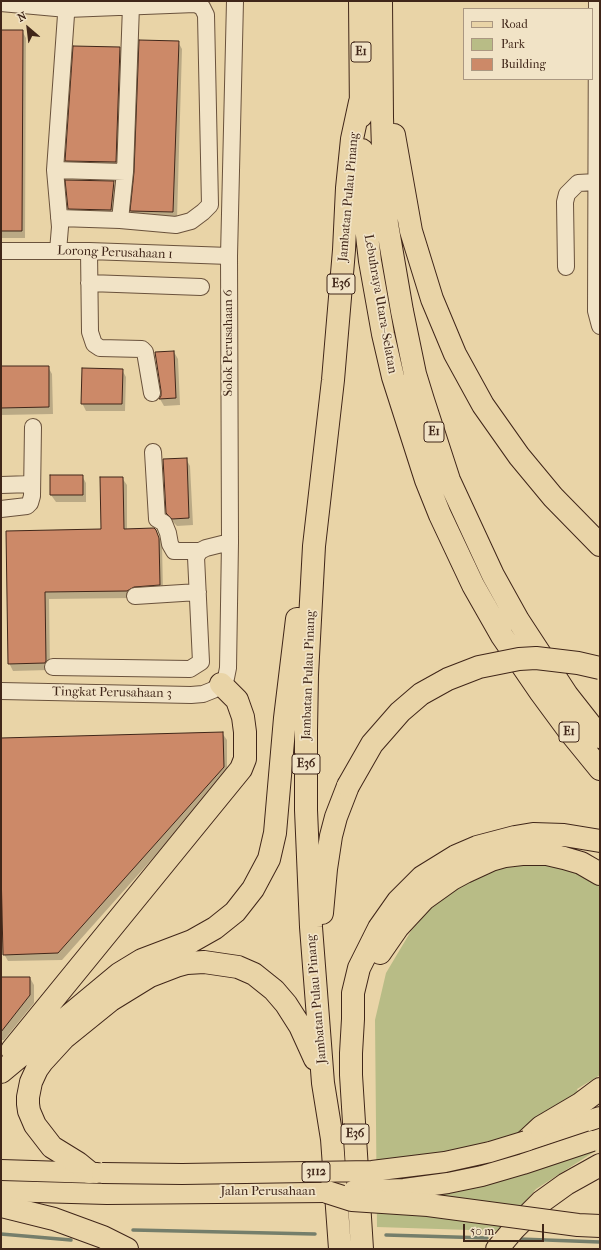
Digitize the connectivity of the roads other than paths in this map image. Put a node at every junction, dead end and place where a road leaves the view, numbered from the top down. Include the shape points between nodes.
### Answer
1 (235, 1) edge
2 (360, 1) edge
3 (380, 1) edge
4 (3, 2) edge
5 (67, 5) edge
6 (131, 6) junction
7 (598, 8) edge
8 (598, 72) edge
9 (381, 89) junction
10 (360, 102) junction
11 (55, 170) junction
12 (125, 172) junction
13 (596, 182) junction
14 (59, 218) junction
15 (120, 220) junction
16 (1, 250) edge
17 (58, 251) junction
18 (89, 251) junction
19 (229, 256) junction
20 (566, 267) dead end
21 (89, 283) junction
22 (200, 287) dead end
23 (598, 287) edge
24 (600, 326) edge
25 (152, 393) dead end
26 (33, 427) dead end
27 (153, 452) dead end
28 (32, 484) junction
29 (1, 485) edge
30 (1, 509) edge
31 (230, 542) junction
32 (600, 545) edge
33 (314, 546) junction
34 (200, 551) junction
35 (198, 592) junction
36 (135, 596) dead end
37 (53, 667) dead end
38 (600, 668) edge
39 (222, 684) junction
40 (1, 691) edge
41 (600, 736) edge
42 (600, 769) edge
43 (600, 842) edge
44 (600, 874) edge
45 (315, 981) junction
46 (353, 1019) junction
47 (1, 1064) edge
48 (1, 1072) edge
49 (323, 1083) junction
50 (597, 1091) edge
51 (592, 1119) edge
52 (596, 1139) edge
53 (526, 1141) junction
54 (600, 1165) edge
55 (1, 1170) edge
56 (95, 1172) junction
57 (1, 1191) edge
58 (327, 1192) junction
59 (1, 1206) edge
60 (600, 1226) edge
61 (127, 1249) edge
62 (340, 1249) edge
63 (362, 1249) edge
64 (497, 1249) edge

1 - 19 street, Solok Perusahaan 6
2 - 10 highway, Lebuhraya Utara–Selatan / E1
3 - 9 highway, Lebuhraya Utara–Selatan / E1
4 - 5 street
5 - 6 street
5 - 11 street
6 - 12 street
6 - 15 street via 195,4 202,8 206,15 210,205 191,221 176,225
7 - 8 street
8 - 13 street
9 - 32 highway via 393,130 414,244 432,299 455,354 483,405 519,456 553,497
9 - 41 highway, Lebuhraya Utara–Selatan / E1 via 384,183 393,264 415,374 447,474 480,548 518,620 567,695
10 - 33 highway, Jambatan Pulau Pinang / E36 via 352,139 333,380
10 - 42 highway, Lebuhraya Utara–Selatan / E1 via 365,218 376,295 393,377 426,480 473,585 502,636 569,731
11 - 12 street
11 - 14 street
12 - 15 street
13 - 20 street via 578,183 567,194
13 - 23 street
14 - 15 street
14 - 17 street
16 - 17 street, Lorong Perusahaan 1
17 - 18 street, Lorong Perusahaan 1
18 - 19 street, Lorong Perusahaan 1
18 - 21 street
19 - 31 street, Solok Perusahaan 6
21 - 22 street
21 - 25 street via 90,332 94,344 100,348 142,349 145,352
23 - 24 street via 596,311
26 - 28 street
27 - 34 street via 157,519 164,523 174,551
28 - 29 street
28 - 30 street via 32,496 27,506
31 - 34 street
31 - 39 street, Solok Perusahaan 6 via 228,668
33 - 45 highway, Jambatan Pulau Pinang / E36 via 307,676 306,770
33 - 48 highway via 294,640 275,833 264,872 244,902 226,920 192,941 130,966
34 - 35 street via 196,557
35 - 36 street
35 - 37 street via 201,662 190,669
38 - 45 highway, bridge via 536,658 479,667 448,679 421,694 400,712 372,744 348,786 336,817 328,853 322,906 322,937
39 - 40 street, Tingkat Perusahaan 3 via 203,694 192,695
39 - 47 highway via 237,700 243,716 245,759 241,769
43 - 46 highway via 551,834 515,836 477,847 422,877 391,910 372,940 354,985
44 - 46 highway via 581,863 547,854 505,856 472,868 424,899 388,939 374,964
45 - 49 highway, Jambatan Pulau Pinang / E36
46 - 63 highway, E36 via 351,1075
49 - 56 highway via 297,1020 278,994 261,978 238,967 210,962 187,963 164,970 125,991 92,1014 64,1038 34,1075 28,1104 35,1126 52,1146
49 - 62 highway, Jambatan Pulau Pinang / E36 via 332,1139
50 - 53 highway via 541,1127
51 - 53 main road, Jalan Perusahaan / 3112
52 - 58 main road, Jalan Perusahaan / 3112, bridge via 523,1164 448,1183 389,1191
53 - 56 main road, Jalan Perusahaan / 3112, bridge via 446,1162 372,1171 182,1174
54 - 64 highway via 547,1197
55 - 56 main road, Jalan Perusahaan / 3112
57 - 58 main road, Jalan Perusahaan / 3112 via 107,1194
58 - 60 highway, bridge via 352,1200 428,1205
59 - 61 highway via 54,1219

